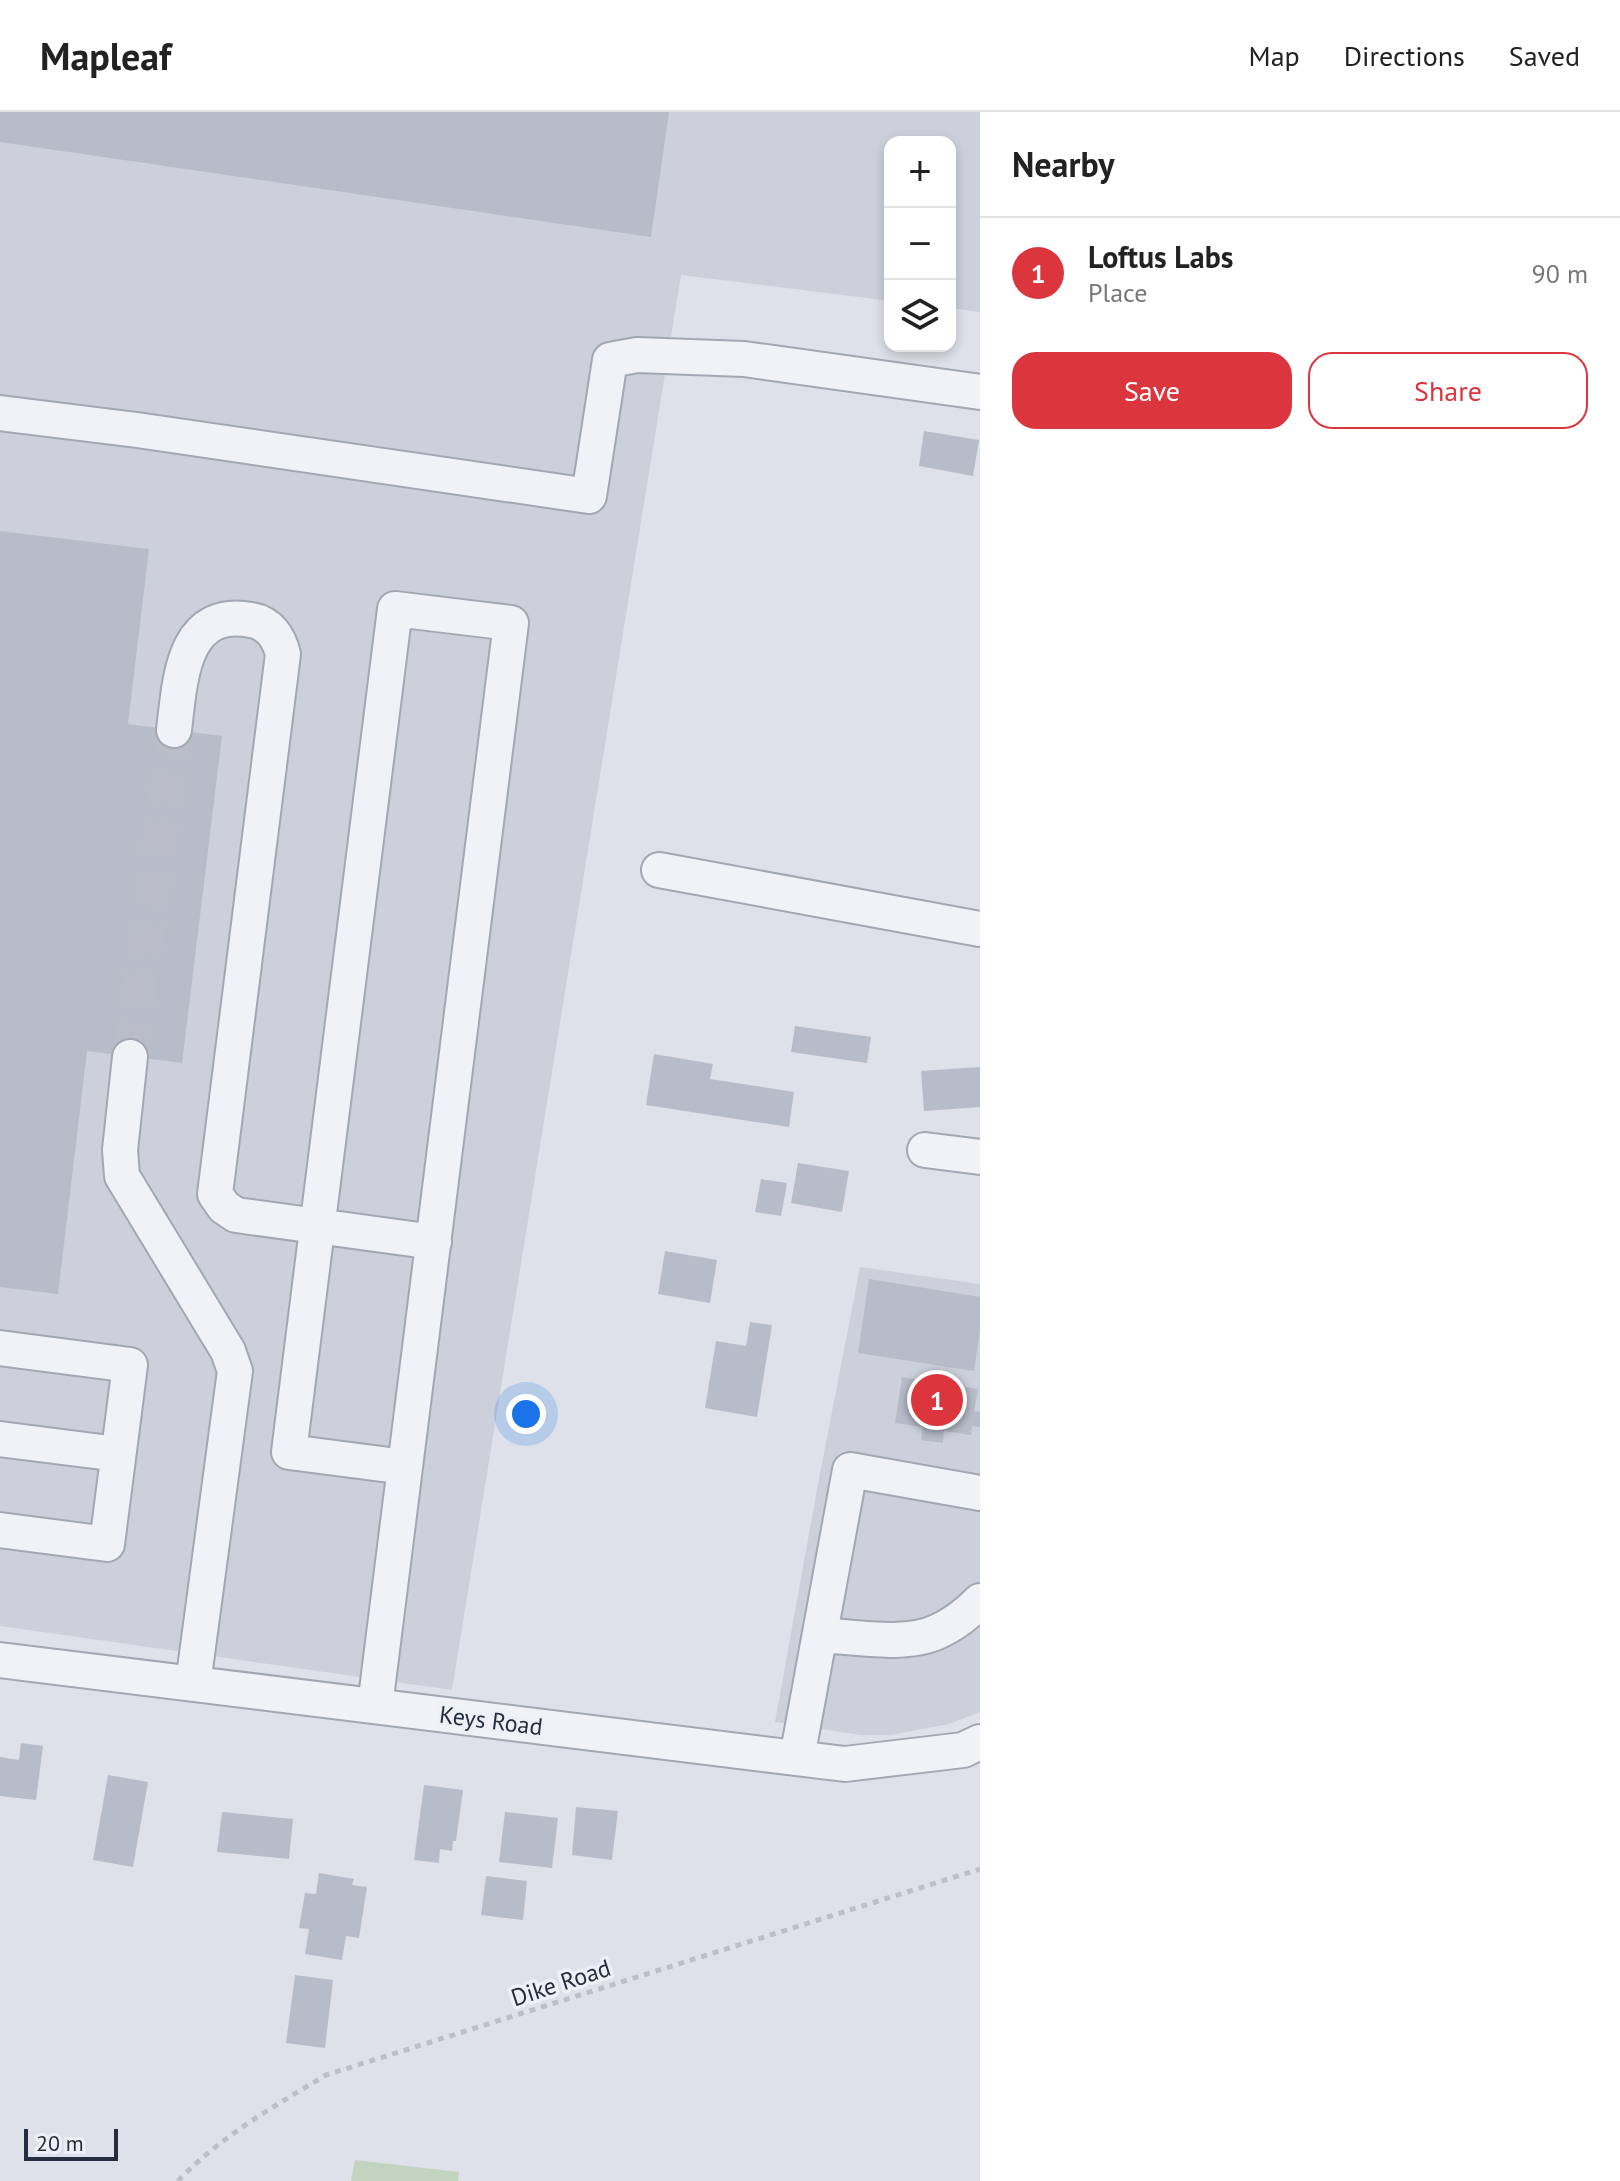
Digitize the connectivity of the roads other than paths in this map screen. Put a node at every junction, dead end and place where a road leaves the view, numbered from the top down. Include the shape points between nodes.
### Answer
1 (980, 392) edge
2 (0, 413) edge
3 (174, 730) tunnel mouth
4 (659, 870) dead end
5 (980, 929) edge
6 (130, 1057) tunnel mouth
7 (925, 1150) dead end
8 (980, 1157) edge
9 (317, 1227) junction
10 (434, 1242) junction
11 (0, 1348) edge
12 (0, 1439) edge
13 (118, 1454) junction
14 (405, 1467) junction
15 (980, 1493) edge
16 (0, 1530) edge
17 (980, 1601) edge
18 (820, 1635) junction
19 (0, 1660) edge
20 (193, 1684) junction
21 (375, 1706) junction
22 (980, 1742) edge
23 (797, 1758) junction

1 - 2 street via 744,359 637,355 610,360 589,496
3 - 9 street via 182,668 197,636 213,622 233,616 258,621 279,637 283,654 215,1194 236,1215
4 - 5 street
6 - 20 street via 122,1176 235,1371
7 - 8 street
9 - 10 street
9 - 10 street via 395,609 511,623
9 - 14 street via 289,1452
10 - 14 street
11 - 13 street via 130,1365
12 - 13 street
13 - 16 street via 107,1544
14 - 21 street
15 - 18 street via 850,1470
17 - 18 street via 937,1633 898,1640
18 - 23 street
19 - 20 street, Keys Road
20 - 21 street, Keys Road
21 - 23 street, Keys Road
22 - 23 street, Keys Road via 963,1750 845,1764

